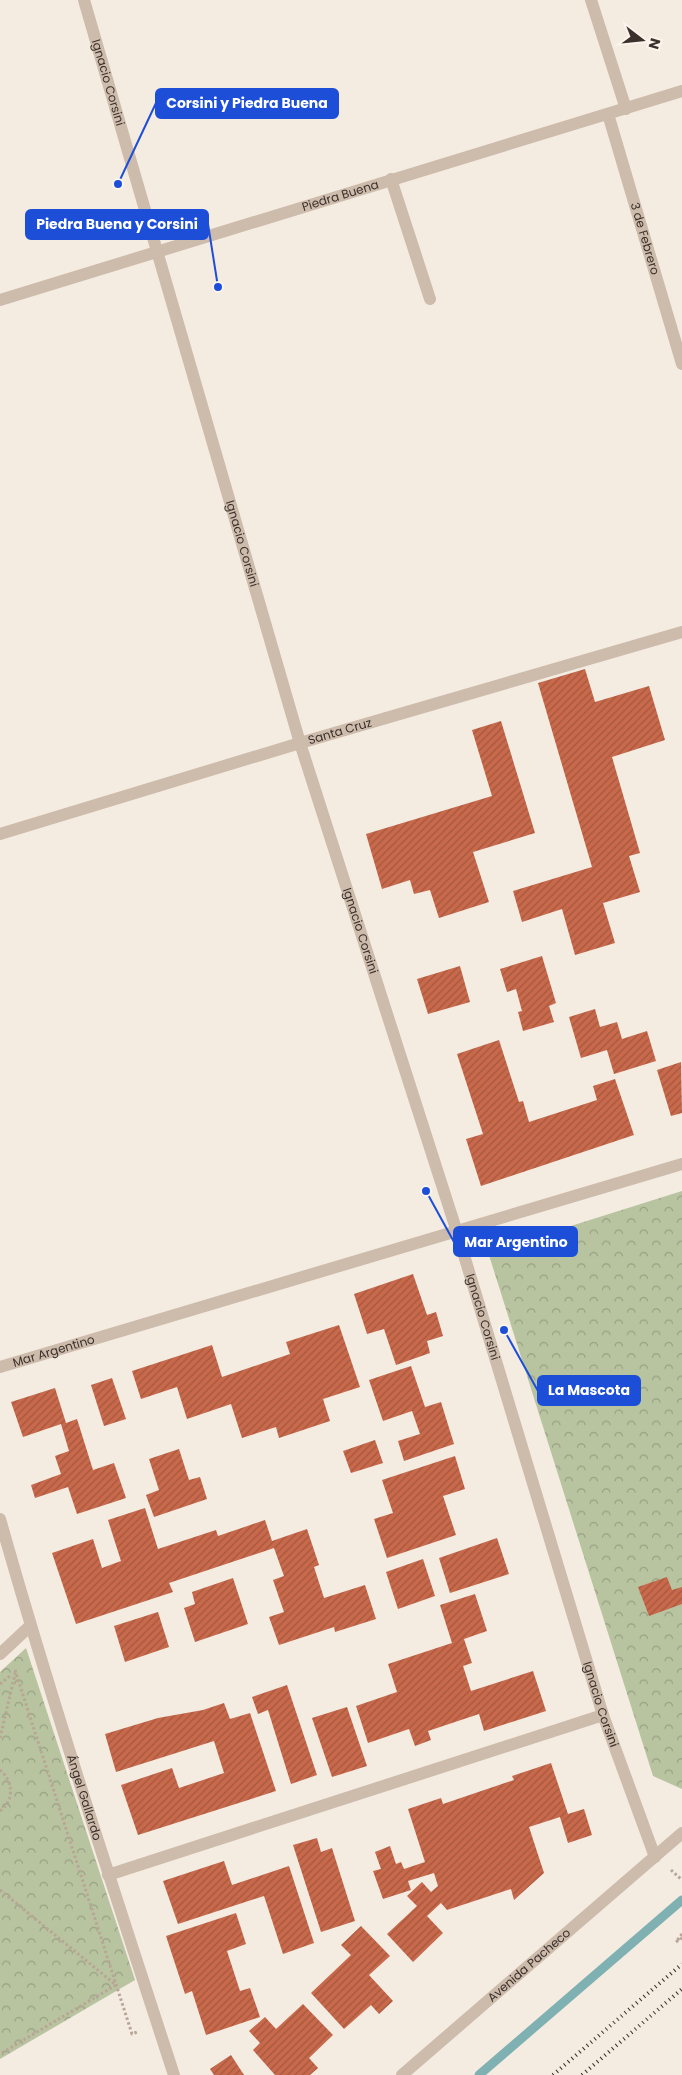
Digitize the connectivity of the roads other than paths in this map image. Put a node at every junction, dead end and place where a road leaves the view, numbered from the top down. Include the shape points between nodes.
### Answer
1 (84, 0) edge
2 (591, 0) edge
3 (682, 91) edge
4 (626, 109) junction
5 (608, 114) junction
6 (390, 179) junction
7 (158, 251) junction
8 (430, 299) dead end
9 (0, 300) edge
10 (682, 364) edge
11 (682, 632) edge
12 (300, 743) junction
13 (0, 834) edge
14 (682, 1164) edge
15 (458, 1232) junction
16 (0, 1367) edge
17 (0, 1519) edge
18 (30, 1626) junction
19 (0, 1654) edge
20 (603, 1715) junction
21 (682, 1833) edge
22 (655, 1857) junction
23 (108, 1875) junction
24 (174, 2075) edge
25 (402, 2075) edge

1 - 7 street, Ignacio Corsini
2 - 4 street
3 - 4 street, Piedra Buena
4 - 5 street, Piedra Buena
5 - 6 street, Piedra Buena
5 - 10 street, 3 de Febrero
6 - 7 street, Piedra Buena
6 - 8 street
7 - 9 street, Piedra Buena
7 - 12 street, Ignacio Corsini
11 - 12 street, Santa Cruz
12 - 13 street, Santa Cruz
12 - 15 street, Ignacio Corsini
14 - 15 street, Mar Argentino
15 - 16 street, Mar Argentino
15 - 20 street, Ignacio Corsini
17 - 18 street, Ángel Gallardo
18 - 19 street
18 - 23 street, Ángel Gallardo
20 - 22 street, Ignacio Corsini
20 - 23 street
21 - 22 street, Avenida Pacheco
22 - 25 street, Avenida Pacheco
23 - 24 street, Ángel Gallardo

